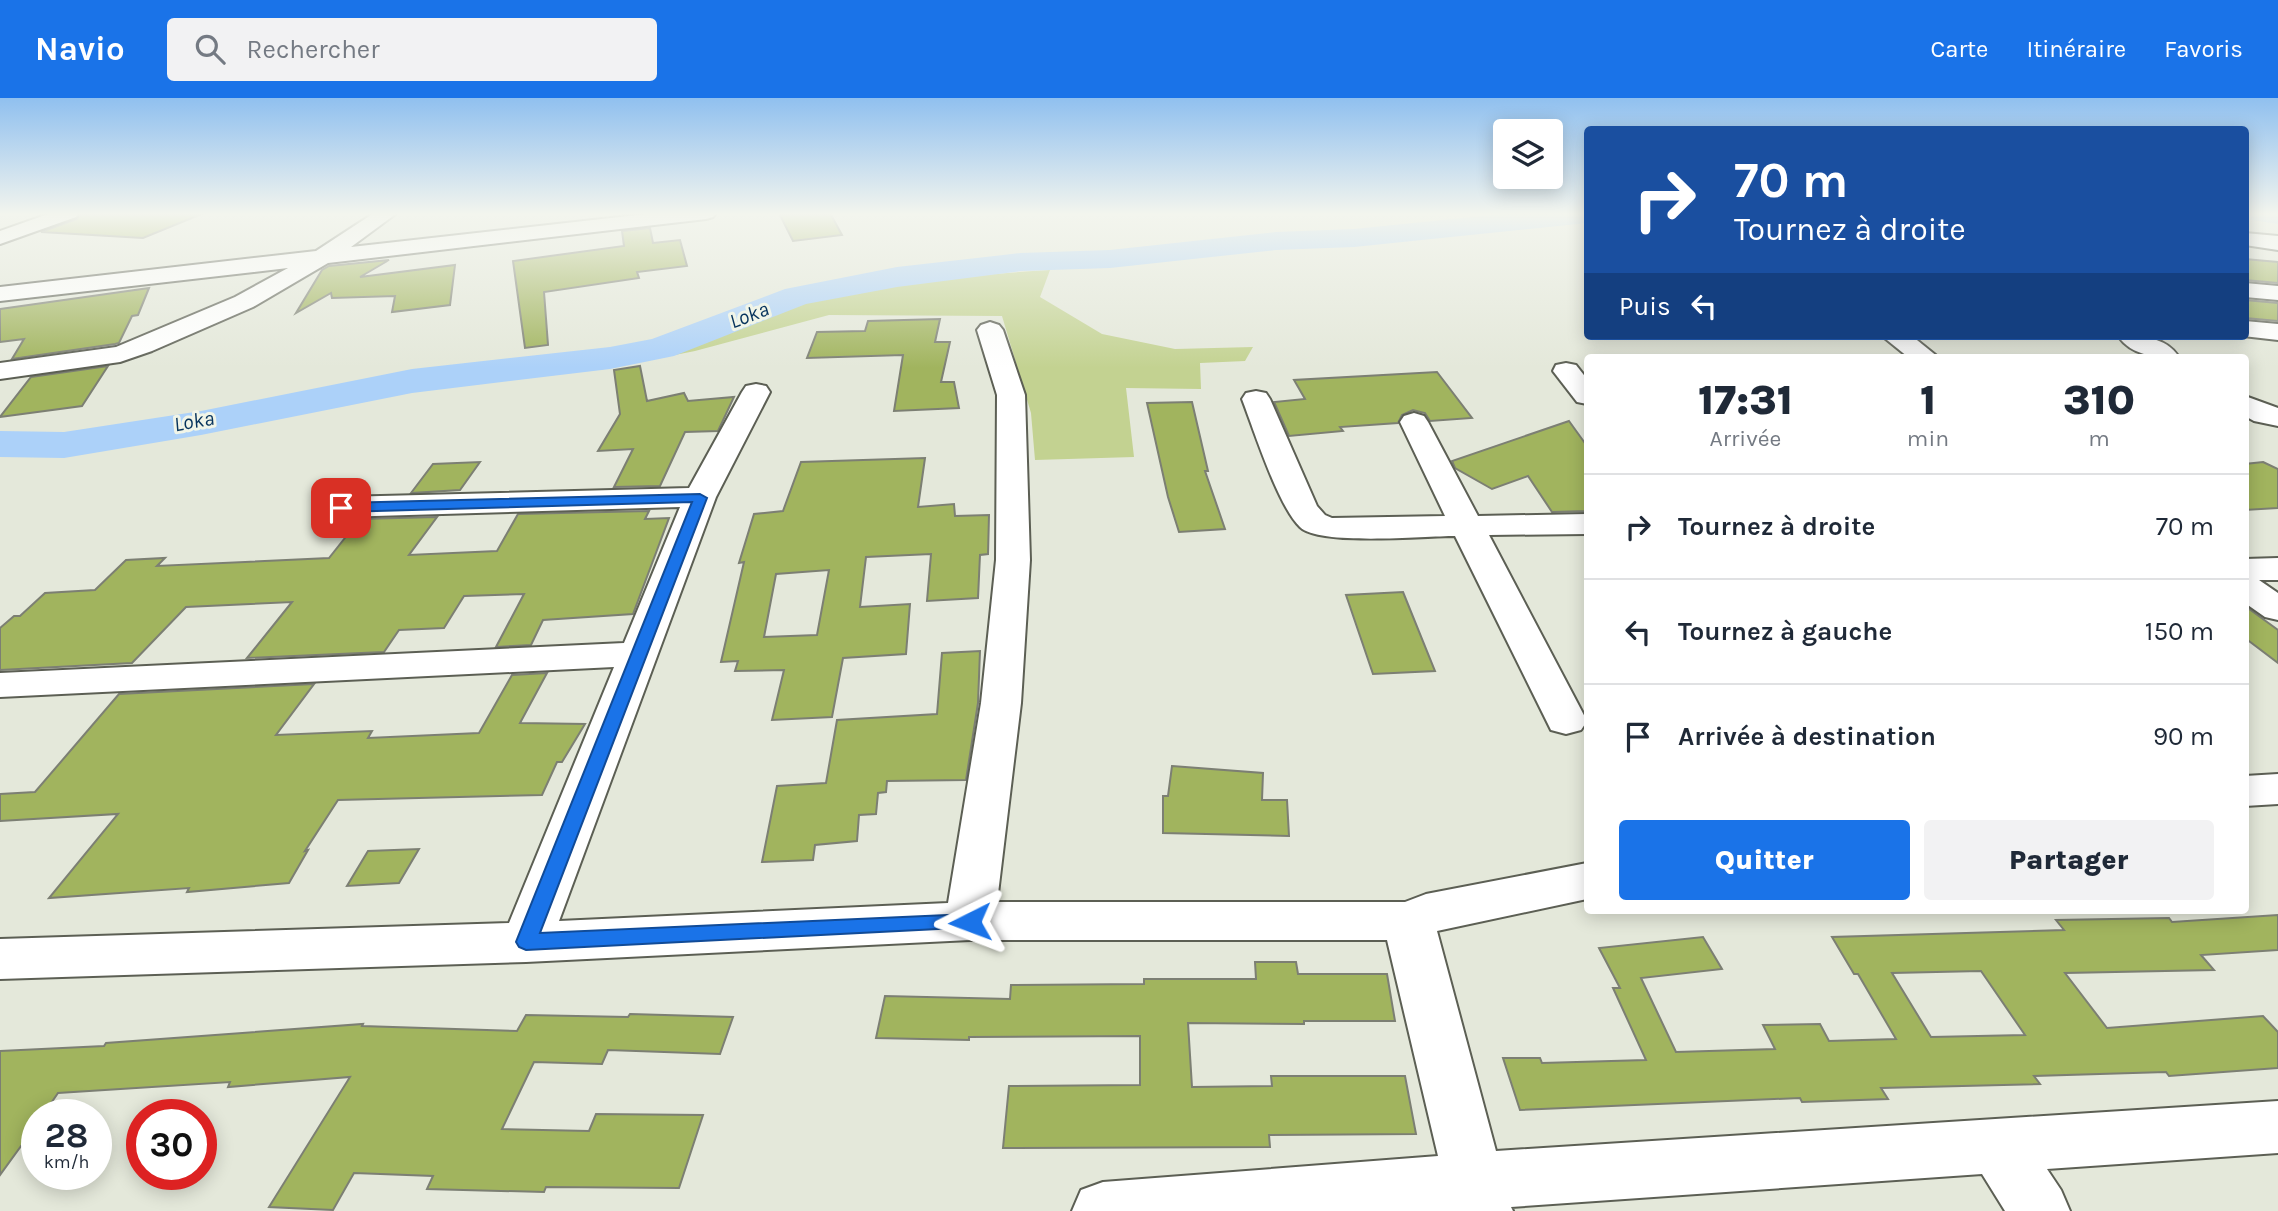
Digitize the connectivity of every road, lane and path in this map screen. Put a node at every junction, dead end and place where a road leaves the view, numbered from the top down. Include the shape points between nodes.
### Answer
1 (253, 265) edge
2 (308, 265) edge
3 (2249, 290) edge
4 (2278, 293) edge
5 (0, 294) edge
6 (2249, 329) edge
7 (990, 330) dead end
8 (2278, 332) edge
9 (1901, 340) edge
10 (2138, 340) edge
11 (1921, 354) edge
12 (2161, 354) edge
13 (0, 370) edge
14 (1566, 371) dead end
15 (757, 392) dead end
16 (1584, 392) edge
17 (1255, 399) dead end
18 (2262, 412) edge
19 (1414, 422) dead end
20 (2278, 441) edge
21 (700, 498) junction
22 (341, 508) dead end
23 (1584, 524) edge
24 (1467, 526) junction
25 (2278, 569) edge
26 (2249, 570) edge
27 (2249, 590) edge
28 (2278, 609) edge
29 (639, 654) junction
30 (0, 685) edge
31 (1566, 722) dead end
32 (2278, 789) edge
33 (2249, 791) edge
34 (1584, 882) edge
35 (1414, 921) junction
36 (970, 922) junction
37 (526, 942) junction
38 (0, 959) edge
39 (2278, 1127) edge
40 (1998, 1147) junction
41 (1479, 1196) edge
42 (1103, 1211) edge
43 (2039, 1211) edge

1 - 5 street
2 - 13 street via 244,302 131,351
3 - 4 street
6 - 8 street
7 - 36 street via 1012,395 1013,560 1001,703
9 - 11 street
10 - 12 street
14 - 16 street
15 - 21 street
17 - 24 street via 1302,508 1313,523 1327,528
18 - 20 street
19 - 24 street
21 - 22 street
21 - 29 street
23 - 24 street
24 - 31 street
25 - 26 street
27 - 28 street
29 - 30 street
29 - 37 street
32 - 33 street
34 - 35 street via 1426,913
35 - 36 street
35 - 41 street via 1411,934
36 - 37 street
37 - 38 street
39 - 40 street
40 - 41 street
40 - 43 street
41 - 42 street

